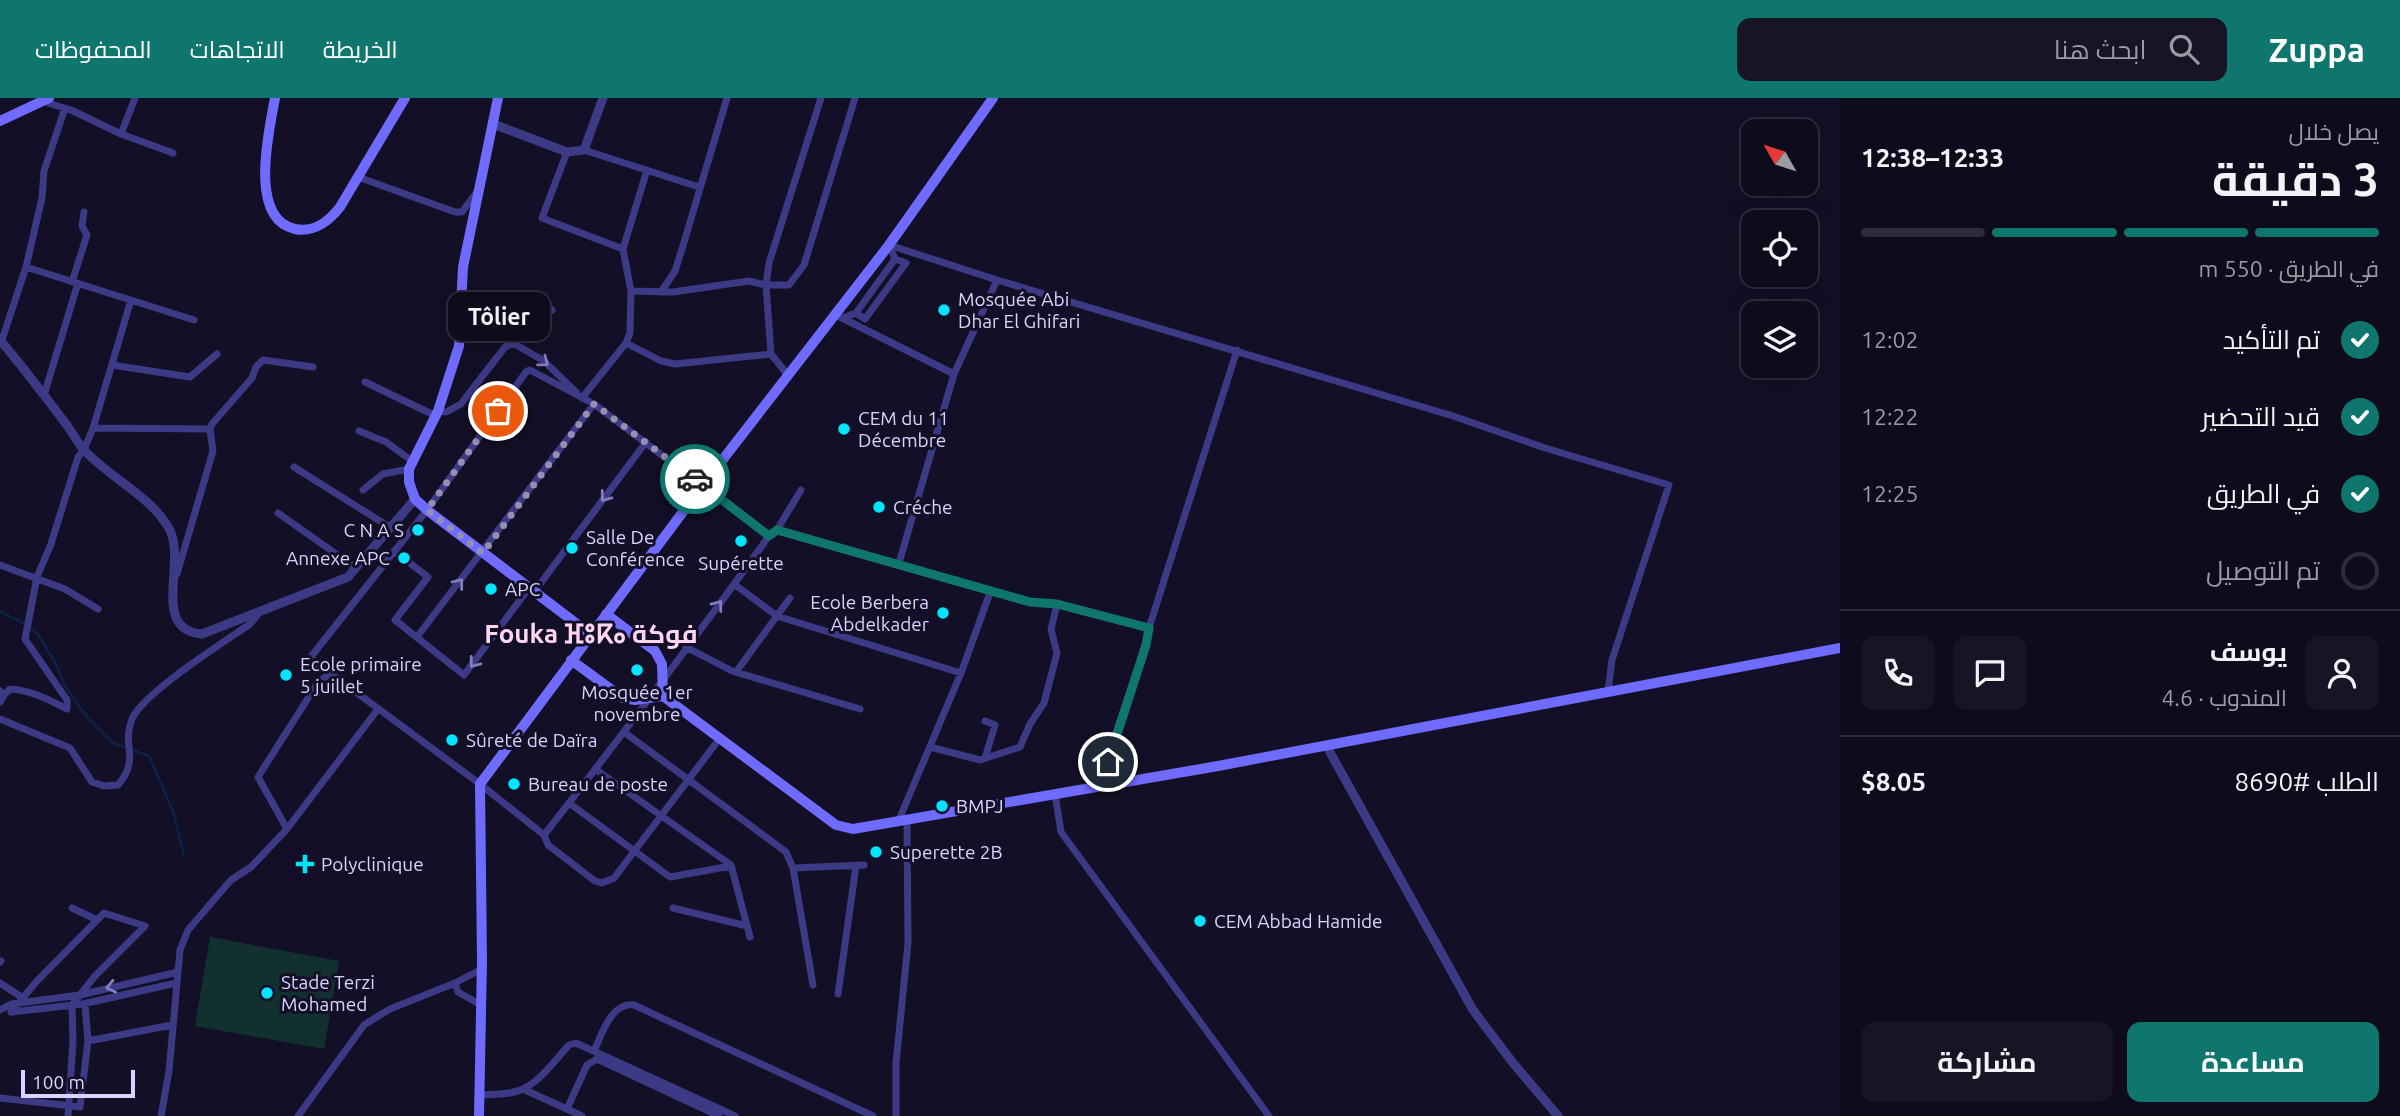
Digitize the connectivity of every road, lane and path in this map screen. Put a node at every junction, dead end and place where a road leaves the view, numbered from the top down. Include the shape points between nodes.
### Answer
1 (135, 98) edge
2 (275, 98) edge
3 (405, 98) edge
4 (498, 98) edge
5 (603, 98) edge
6 (727, 98) edge
7 (821, 98) edge
8 (855, 98) edge
9 (992, 98) edge
10 (47, 100) edge
11 (65, 108) junction
12 (0, 121) edge
13 (493, 124) junction
14 (121, 134) junction
15 (584, 150) junction
16 (567, 152) junction
17 (173, 153) dead end
18 (647, 170) junction
19 (358, 177) junction
20 (480, 187) junction
21 (699, 187) junction
22 (84, 212) dead end
23 (889, 245) junction
24 (622, 249) junction
25 (26, 267) junction
26 (997, 280) junction
27 (75, 282) junction
28 (766, 285) junction
29 (631, 291) junction
30 (661, 292) junction
31 (131, 300) junction
32 (552, 310) dead end
33 (839, 317) junction
34 (194, 320) dead end
35 (0, 342) edge
36 (513, 343) junction
37 (626, 343) junction
38 (1237, 350) junction
39 (217, 354) dead end
40 (771, 354) junction
41 (112, 365) junction
42 (313, 367) dead end
43 (787, 374) junction
44 (954, 374) junction
45 (365, 382) dead end
46 (44, 395) junction
47 (582, 398) junction
48 (594, 404) junction
49 (437, 413) junction
50 (93, 428) junction
51 (210, 429) junction
52 (359, 431) dead end
53 (646, 442) junction
54 (85, 450) junction
55 (411, 465) junction
56 (294, 467) dead end
57 (703, 485) junction
58 (363, 490) dead end
59 (801, 490) dead end
60 (415, 499) junction
61 (427, 510) junction
62 (278, 513) dead end
63 (391, 528) junction
64 (777, 530) junction
65 (769, 536) junction
66 (394, 551) junction
67 (483, 553) junction
68 (899, 563) junction
69 (0, 565) edge
70 (356, 568) junction
71 (37, 577) junction
72 (174, 581) junction
73 (734, 584) junction
74 (531, 590) junction
75 (991, 590) junction
76 (790, 598) dead end
77 (1057, 604) junction
78 (98, 610) dead end
79 (260, 611) junction
80 (606, 614) junction
81 (777, 616) junction
82 (1149, 628) junction
83 (590, 634) junction
84 (417, 637) junction
85 (686, 647) junction
86 (1840, 648) edge
87 (571, 660) junction
88 (736, 672) junction
89 (330, 673) junction
90 (961, 673) junction
91 (663, 677) junction
92 (1608, 692) junction
93 (1, 696) edge
94 (663, 696) junction
95 (647, 699) junction
96 (378, 709) junction
97 (860, 709) dead end
98 (0, 719) edge
99 (985, 721) dead end
100 (624, 732) junction
101 (720, 738) junction
102 (1326, 745) junction
103 (930, 747) junction
104 (985, 758) junction
105 (596, 769) junction
106 (689, 780) junction
107 (480, 784) junction
108 (1105, 786) junction
109 (1055, 794) junction
110 (569, 803) junction
111 (661, 816) junction
112 (903, 822) junction
113 (288, 829) junction
114 (544, 835) junction
115 (635, 850) junction
116 (732, 866) junction
117 (793, 868) junction
118 (72, 908) dead end
119 (673, 908) dead end
120 (97, 920) junction
121 (747, 926) junction
122 (750, 937) dead end
123 (482, 970) junction
124 (178, 972) junction
125 (0, 983) edge
126 (176, 983) junction
127 (455, 983) junction
128 (813, 985) dead end
129 (838, 994) dead end
130 (80, 995) junction
131 (21, 1001) junction
132 (85, 1003) junction
133 (481, 1004) junction
134 (72, 1005) junction
135 (0, 1012) edge
136 (10, 1012) junction
137 (172, 1025) junction
138 (88, 1041) junction
139 (594, 1051) junction
140 (523, 1089) junction
141 (480, 1095) junction
142 (0, 1098) edge
143 (69, 1107) junction
144 (567, 1109) junction
145 (68, 1116) edge
146 (161, 1116) edge
147 (298, 1116) edge
148 (479, 1116) edge
149 (582, 1116) edge
150 (719, 1116) edge
151 (735, 1116) edge
152 (873, 1116) edge
153 (896, 1116) edge
154 (1269, 1116) edge
155 (1559, 1116) edge

1 - 14 street
2 - 19 main road via 266,169 273,215 290,228 314,229 329,221
3 - 19 main road
4 - 13 main road
5 - 15 street
6 - 21 street
7 - 28 street
8 - 28 street via 804,265 789,285
9 - 23 main road
10 - 11 street
10 - 12 main road
11 - 14 street
11 - 25 street via 44,171 43,198
13 - 16 street
13 - 20 main road
14 - 17 street
15 - 16 street
15 - 18 street
16 - 24 street via 542,218
18 - 21 street
18 - 24 street
19 - 20 street via 455,212 465,209
20 - 49 main road via 463,268 459,346
21 - 30 street via 675,271
22 - 27 street via 82,226 87,235
23 - 26 street
23 - 33 main road
23 - 33 street via 895,259 906,263 865,319 856,313
24 - 29 street
25 - 27 street
25 - 35 street
26 - 38 street
26 - 44 street
27 - 31 street
27 - 46 street
28 - 30 street via 749,281
28 - 40 street
29 - 30 street
29 - 37 street
31 - 34 street
31 - 41 street
32 - 36 street
33 - 43 main road
33 - 44 street
35 - 46 street
36 -> 47 street via 544,361
36 - 49 street via 461,404
37 - 40 street via 676,363
37 - 47 street
38 - 82 street
38 - 92 street via 1669,485 1612,660
39 - 41 street via 190,377
40 - 43 street
41 - 50 street
42 - 51 street via 263,360
43 - 57 main road
44 - 68 street
45 - 49 street
46 - 54 street
47 - 48 street
47 - 61 street via 526,372
48 - 53 street
48 - 67 street
49 - 55 main road
50 - 51 street
50 - 54 street
51 - 72 street via 213,451
52 - 55 street via 386,442
53 - 57 street
53 -> 74 street
54 - 71 street via 78,457
54 - 72 street via 169,527
55 - 58 street via 383,474
55 - 60 main road via 409,482
56 - 63 street
57 - 65 street
57 - 80 main road
59 - 64 street
60 - 61 main road
60 - 63 street
61 - 66 street
61 - 67 main road
62 - 70 street
63 - 70 street
64 - 65 street
64 - 68 street
65 - 73 street
66 - 84 street via 428,578 395,620
66 - 89 street via 310,658
67 - 74 main road
84 -> 67 street
68 - 75 street
69 - 71 street
70 - 79 street via 348,577
71 - 78 street
71 - 93 street via 25,639 67,699 67,709 20,690 10,689
72 - 79 street via 176,620 189,633 202,634
73 - 81 street
85 -> 73 street
74 - 83 main road
74 -> 84 street via 464,675
75 - 77 street via 1030,602
75 - 90 street
76 - 81 street
77 - 82 street
77 - 104 street via 1051,629 1057,653 1044,703 1020,747
79 - 98 street via 250,624 162,686 133,717 128,741 132,759 118,785 92,782 70,748
80 - 83 main road
80 - 91 main road via 655,651
81 - 88 street
81 - 90 street
82 - 108 street via 1108,762
83 - 87 main road
85 - 88 street
85 - 91 street
86 - 92 main road
87 - 95 main road via 624,698
87 - 107 main road
88 - 97 street
89 - 96 street
89 - 113 street via 317,684 258,777
90 - 103 street
91 - 94 main road
91 - 95 street
92 - 102 main road
94 - 95 main road
94 - 101 main road
95 - 100 street
96 - 107 street
96 - 113 street
99 - 104 street via 995,725
100 - 105 street
100 - 106 street
101 - 106 street
101 - 112 main road via 836,825 853,829
102 - 108 main road
102 - 155 street via 1473,1010
103 - 104 street
103 - 112 street
105 - 110 street
105 - 111 street
106 - 111 street
106 - 117 street via 786,852
107 - 114 street
107 - 123 main road
108 - 109 main road
109 - 112 main road
109 - 154 street via 1061,832
110 - 114 street
110 - 115 street
111 - 115 street
111 - 116 street
112 - 153 street via 908,943 896,1063
113 - 124 street via 251,867 231,880 188,930
114 - 115 street via 548,845 602,883 614,878
115 - 116 street via 670,877
116 - 121 street
117 - 128 street
117 - 129 street via 860,866
118 - 120 street
119 - 121 street
120 - 130 street via 104,913 145,926
120 - 131 street
121 - 122 street
123 - 127 street
123 - 133 main road
124 - 126 street
124 -> 130 street
125 - 131 street
126 - 132 street
126 - 137 street
127 - 133 street via 458,992
127 - 147 street via 390,1009 364,1025
130 - 131 street
130 - 134 street
131 - 135 street
131 - 136 street
132 - 134 street
132 - 138 street
133 - 141 main road
134 - 136 street
134 - 143 street
135 - 136 street
137 - 138 street
137 - 146 street
138 - 143 street via 80,1107
139 - 140 street via 576,1043 569,1045
139 - 151 street
139 - 152 street via 618,1008 634,1005
140 - 141 street
140 - 144 street
141 - 148 main road
142 - 143 street
143 - 145 street
144 - 149 street
144 - 150 street via 587,1065 597,1059

